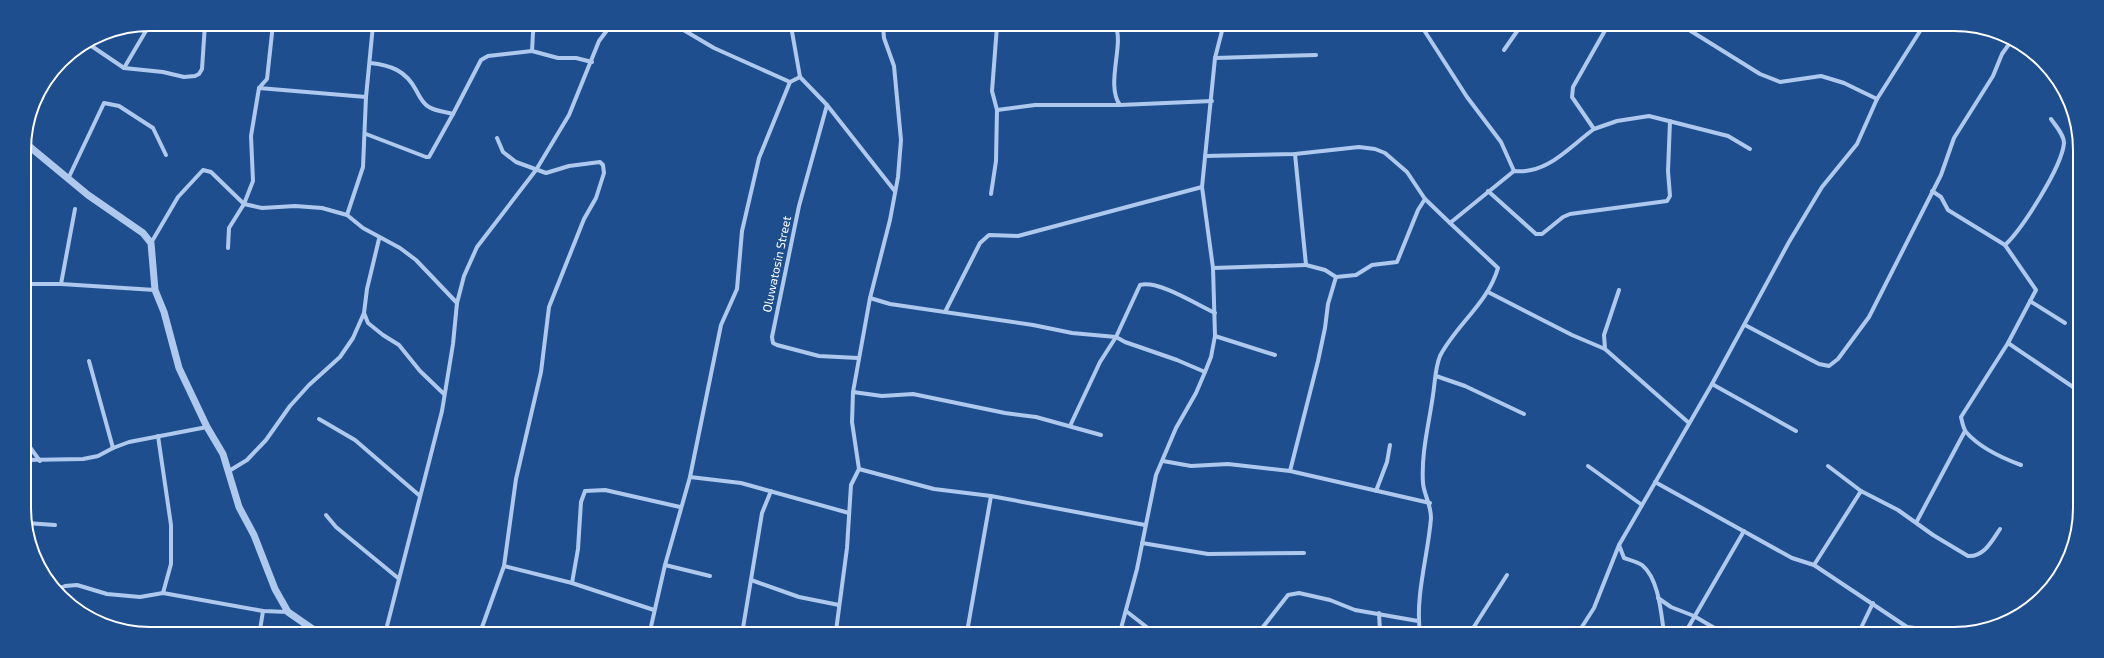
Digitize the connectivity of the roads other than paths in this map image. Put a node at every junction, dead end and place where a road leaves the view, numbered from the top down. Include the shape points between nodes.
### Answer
1 (146, 31) edge
2 (205, 31) edge
3 (272, 31) edge
4 (372, 31) edge
5 (534, 31) edge
6 (606, 31) edge
7 (685, 31) edge
8 (792, 31) edge
9 (883, 31) edge
10 (997, 31) edge
11 (1116, 31) edge
12 (1222, 31) edge
13 (1425, 31) edge
14 (1517, 31) edge
15 (1605, 31) edge
16 (1691, 31) edge
17 (1920, 31) edge
18 (2009, 45) edge
19 (92, 46) edge
20 (1504, 50) dead end
21 (532, 51) junction
22 (1316, 55) dead end
23 (1215, 58) junction
24 (592, 62) junction
25 (370, 63) junction
26 (124, 68) junction
27 (800, 77) junction
28 (790, 82) junction
29 (259, 88) junction
30 (366, 97) junction
31 (1877, 99) junction
32 (1212, 100) junction
33 (827, 105) junction
34 (1120, 105) junction
35 (997, 110) junction
36 (453, 114) junction
37 (2051, 119) dead end
38 (1670, 121) junction
39 (1594, 130) junction
40 (366, 134) junction
41 (497, 138) dead end
42 (31, 148) edge
43 (1750, 149) dead end
44 (1295, 154) junction
45 (166, 155) dead end
46 (1205, 156) junction
47 (536, 170) junction
48 (1514, 171) junction
49 (68, 179) junction
50 (1202, 187) junction
51 (894, 190) junction
52 (1488, 191) junction
53 (1932, 191) junction
54 (991, 194) dead end
55 (1425, 199) junction
56 (244, 204) junction
57 (75, 210) dead end
58 (347, 216) junction
59 (1450, 223) junction
60 (379, 238) junction
61 (151, 244) junction
62 (2005, 245) junction
63 (228, 248) dead end
64 (1306, 265) junction
65 (1213, 268) junction
66 (1336, 277) junction
67 (31, 284) edge
68 (61, 284) junction
69 (155, 290) junction
70 (1619, 290) dead end
71 (1488, 292) junction
72 (870, 298) junction
73 (2030, 302) junction
74 (457, 303) junction
75 (945, 312) junction
76 (364, 313) junction
77 (1215, 313) junction
78 (2065, 323) dead end
79 (1746, 325) junction
80 (1215, 336) junction
81 (1116, 337) junction
82 (2008, 343) junction
83 (1605, 349) junction
84 (1275, 355) dead end
85 (858, 358) junction
86 (89, 361) dead end
87 (1205, 372) junction
88 (1436, 376) junction
89 (1712, 384) junction
90 (2073, 387) edge
91 (853, 392) junction
92 (444, 394) junction
93 (1524, 414) dead end
94 (319, 419) dead end
95 (1689, 423) junction
96 (1070, 426) junction
97 (207, 427) junction
98 (1796, 431) dead end
99 (1965, 431) junction
100 (1101, 435) dead end
101 (158, 436) junction
102 (1390, 445) dead end
103 (113, 448) junction
104 (31, 449) edge
105 (31, 460) edge
106 (40, 461) junction
107 (1163, 461) junction
108 (2021, 465) dead end
109 (1588, 466) dead end
110 (1828, 466) dead end
111 (859, 469) junction
112 (229, 471) junction
113 (1290, 471) junction
114 (690, 477) junction
115 (1655, 482) junction
116 (771, 491) junction
117 (1376, 491) junction
118 (1860, 491) junction
119 (420, 496) junction
120 (991, 496) junction
121 (1430, 503) junction
122 (1642, 505) junction
123 (680, 507) junction
124 (326, 514) dead end
125 (849, 514) junction
126 (1917, 521) junction
127 (32, 524) edge
128 (1145, 525) junction
129 (55, 526) dead end
130 (2000, 530) dead end
131 (1744, 531) junction
132 (1142, 543) junction
133 (1619, 545) junction
134 (1304, 553) dead end
135 (665, 565) junction
136 (1814, 565) junction
137 (504, 566) junction
138 (710, 576) dead end
139 (1507, 576) dead end
140 (398, 578) junction
141 (751, 580) junction
142 (572, 582) junction
143 (62, 587) edge
144 (163, 593) junction
145 (1658, 598) junction
146 (1873, 603) junction
147 (839, 605) junction
148 (654, 610) junction
149 (263, 611) junction
150 (1126, 611) junction
151 (288, 612) junction
152 (1379, 613) junction
153 (1694, 616) junction
154 (1418, 621) junction
155 (260, 627) edge
156 (310, 627) edge
157 (387, 627) edge
158 (482, 627) edge
159 (651, 627) edge
160 (743, 627) edge
161 (836, 627) edge
162 (968, 627) edge
163 (1121, 627) edge
164 (1147, 627) edge
165 (1263, 627) edge
166 (1380, 627) edge
167 (1419, 627) edge
168 (1474, 627) edge
169 (1582, 627) edge
170 (1663, 627) edge
171 (1688, 627) edge
172 (1713, 627) edge
173 (1861, 627) edge
174 (1907, 627) edge

1 - 26 street
2 - 26 street via 202,69 195,76 184,77
3 - 29 street via 267,78
4 - 25 street
5 - 21 street
6 - 24 street via 599,41
7 - 28 street via 714,48
8 - 27 street
9 - 51 street via 894,66 900,123 901,140
10 - 35 street via 992,91
11 - 34 street via 1114,91 1115,100
12 - 23 street
13 - 48 street via 1467,97 1501,142
14 - 20 street
15 - 39 street via 1573,88 1572,97
16 - 31 street via 1760,74 1780,82 1821,76 1844,83
17 - 31 street
18 - 53 street via 2002,54 1994,76 1954,138 1941,175
19 - 26 street
21 - 24 street via 558,58 576,58
21 - 36 street via 488,56 481,60
22 - 23 street
23 - 32 street
24 - 47 street via 569,115
25 - 30 street
25 - 36 street via 400,70 412,81 429,107
27 - 28 street
27 - 33 street
28 - 114 street via 759,158 742,231 737,289 721,325
29 - 30 street
29 - 56 street via 251,136 253,180
30 - 40 street
31 - 79 street via 1857,144 1822,187 1789,242
32 - 34 street
32 - 46 street
33 - 51 street
33 - 85 street, Oluwatosin Street via 799,206 772,337 777,345 819,356
34 - 35 street via 1035,105
35 - 54 street via 996,161
36 - 40 street via 433,154 429,157
37 - 62 street via 2064,143 2058,162 2030,214 2015,236
38 - 39 street via 1649,116 1617,121
38 - 43 street via 1728,136
38 - 52 street via 1670,196 1667,201 1570,214 1542,234 1536,234
39 - 48 street via 1547,165 1529,171
40 - 58 street via 363,167
41 - 47 street via 503,152 516,162
42 - 49 street
44 - 46 street
44 - 55 street via 1359,147 1375,149 1385,153 1407,172
44 - 64 street
45 - 49 street via 153,128 118,106 104,103
46 - 50 street
47 - 74 street via 476,247 464,276
47 - 137 street via 546,173 600,162 604,173 596,198 584,219 549,307 537,393 516,480
48 - 52 street
49 - 61 street via 143,233
50 - 65 street
50 - 75 street via 1018,236 989,235 980,243
51 - 72 street via 886,236
52 - 59 street
53 - 62 street via 1941,197 1948,210
53 - 79 street via 1869,317 1838,359 1829,366 1819,364
55 - 59 street
55 - 66 street via 1397,262 1372,265 1356,275
56 - 58 street via 262,208 322,208
56 - 61 street via 210,172 203,170 178,197
56 - 63 street via 229,228
57 - 68 street
58 - 60 street
59 - 71 street via 1478,251 1497,265
60 - 74 street via 400,248 416,260
60 - 76 street
61 - 69 street
62 - 73 street via 2036,290
64 - 65 street
64 - 66 street via 1325,270
65 - 77 street
66 - 113 street
67 - 68 street
68 - 69 street
69 - 97 street via 164,312 179,368
70 - 83 street via 1604,335
71 - 83 street
71 - 88 street via 1440,357
72 - 75 street via 890,304
72 - 85 street
73 - 78 street
73 - 82 street
74 - 92 street
75 - 81 street via 1033,324 1072,333
76 - 92 street via 368,323 383,336 400,345 420,371
76 - 112 street via 353,338 340,357 295,400 248,460
77 - 80 street
77 - 81 street via 1158,286 1146,283 1137,289
79 - 89 street
80 - 84 street
80 - 87 street
81 - 87 street
81 - 96 street via 1100,362
82 - 90 street
82 - 99 street via 1961,416
83 - 95 street
85 - 91 street
86 - 103 street
87 - 107 street via 1176,428
88 - 93 street via 1465,386
88 - 121 street via 1422,466 1424,485
89 - 95 street
89 - 98 street
91 - 96 street via 882,396 913,394 1005,413 1036,416
91 - 111 street via 852,422
92 - 119 street via 433,451
94 - 119 street via 355,440
95 - 115 street
96 - 100 street
97 - 101 street
97 - 112 street via 223,454
99 - 108 street via 1992,450
99 - 126 street
101 - 103 street
101 - 144 street via 171,526 171,564
102 - 117 street via 1387,462
103 - 106 street via 98,456 83,459
104 - 106 street
105 - 106 street
107 - 113 street via 1191,466 1228,464
107 - 128 street via 1156,475
109 - 122 street
110 - 118 street
111 - 120 street via 934,489
111 - 125 street via 851,485
112 - 151 street via 239,507 254,535 275,589
113 - 117 street
114 - 116 street via 741,483
114 - 123 street
115 - 122 street
115 - 131 street
116 - 125 street
116 - 141 street via 762,513
117 - 121 street
118 - 126 street
118 - 136 street
119 - 140 street
120 - 128 street
120 - 162 street
121 - 154 street via 1431,517
122 - 133 street
123 - 135 street
123 - 142 street via 605,490 585,490 581,502 578,548
124 - 140 street via 336,527
125 - 147 street
126 - 130 street via 1958,551 1975,557 1981,554
127 - 129 street
128 - 132 street
131 - 136 street via 1792,558
131 - 153 street
132 - 134 street via 1208,554
132 - 150 street
133 - 145 street via 1624,558 1641,564 1648,573
133 - 169 street via 1594,608
135 - 138 street
135 - 148 street
136 - 146 street
137 - 142 street
137 - 158 street
139 - 168 street
140 - 157 street
141 - 147 street via 799,597
141 - 160 street
142 - 148 street
143 - 144 street via 77,585 107,594 140,597
144 - 149 street
145 - 153 street via 1671,607
145 - 170 street
146 - 173 street
146 - 174 street
147 - 161 street
148 - 159 street
149 - 151 street
149 - 155 street
150 - 163 street
150 - 164 street
151 - 156 street
152 - 154 street
152 - 165 street via 1355,610 1330,600 1306,595 1288,595
152 - 166 street
153 - 171 street
153 - 172 street
154 - 167 street

